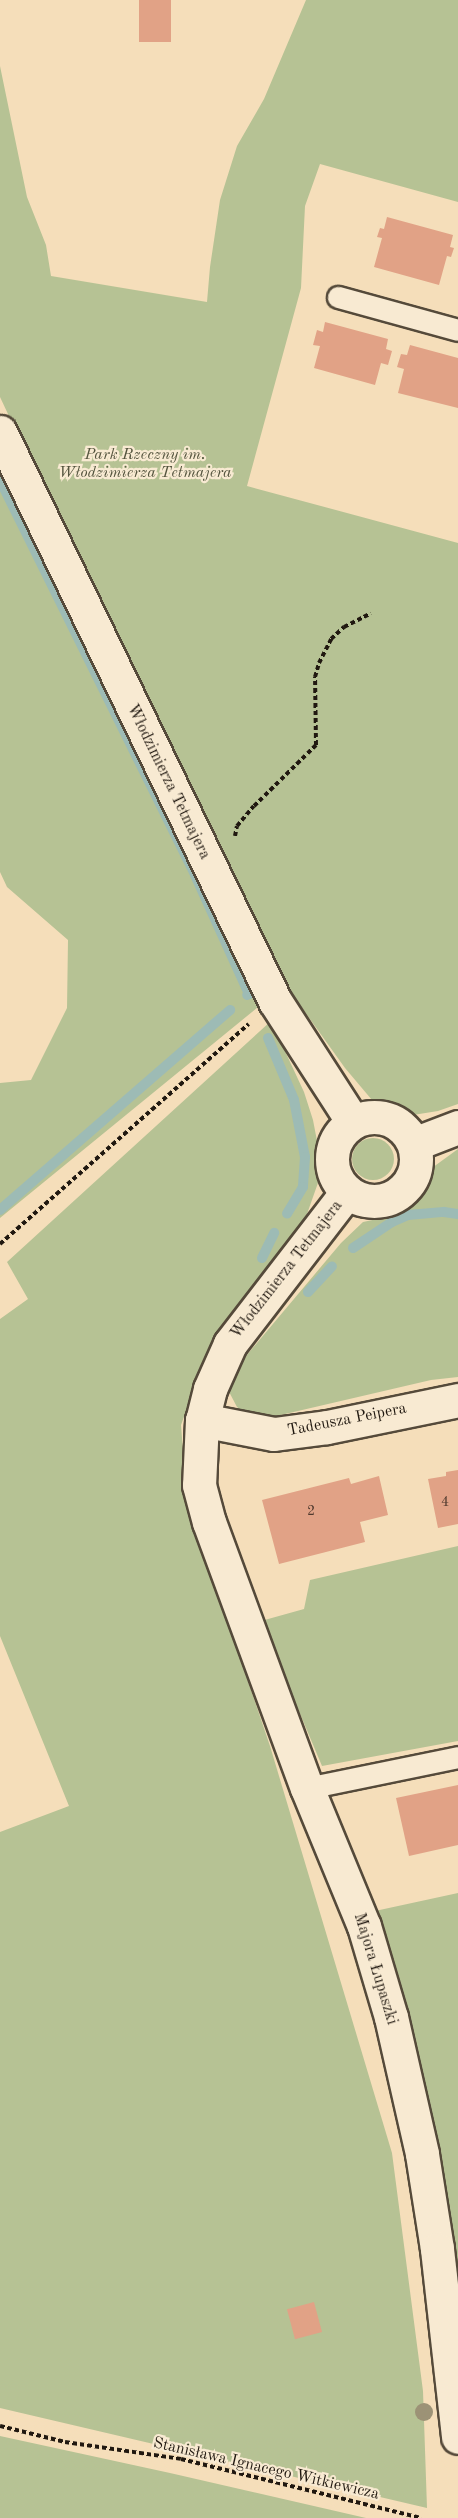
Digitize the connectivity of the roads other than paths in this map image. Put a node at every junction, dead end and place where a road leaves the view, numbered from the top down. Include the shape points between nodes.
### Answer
1 (338, 297) dead end
2 (458, 330) edge
3 (0, 432) edge
4 (353, 1122) junction
5 (458, 1127) edge
6 (414, 1144) junction
7 (347, 1192) junction
8 (458, 1400) edge
9 (202, 1420) junction
10 (209, 1522) joint
11 (458, 1757) edge
12 (307, 1788) junction
13 (458, 2437) edge

1 - 2 lane
3 - 4 street, Włodzimierza Tetmajera via 275,1001
4 - 6 street via 382,1117 401,1127
4 - 7 street via 342,1130 331,1155 338,1182
5 - 6 street
6 - 7 street via 414,1172 398,1193 373,1201
7 - 9 street, Włodzimierza Tetmajera via 230,1344 210,1389
8 - 9 street, Tadeusza Peipera via 274,1434
9 - 10 street, Włodzimierza Tetmajera via 199,1485
10 - 12 street, Majora Łupaszki
11 - 12 lane
12 - 13 street, Majora Łupaszki via 364,1926 391,2017 426,2178

